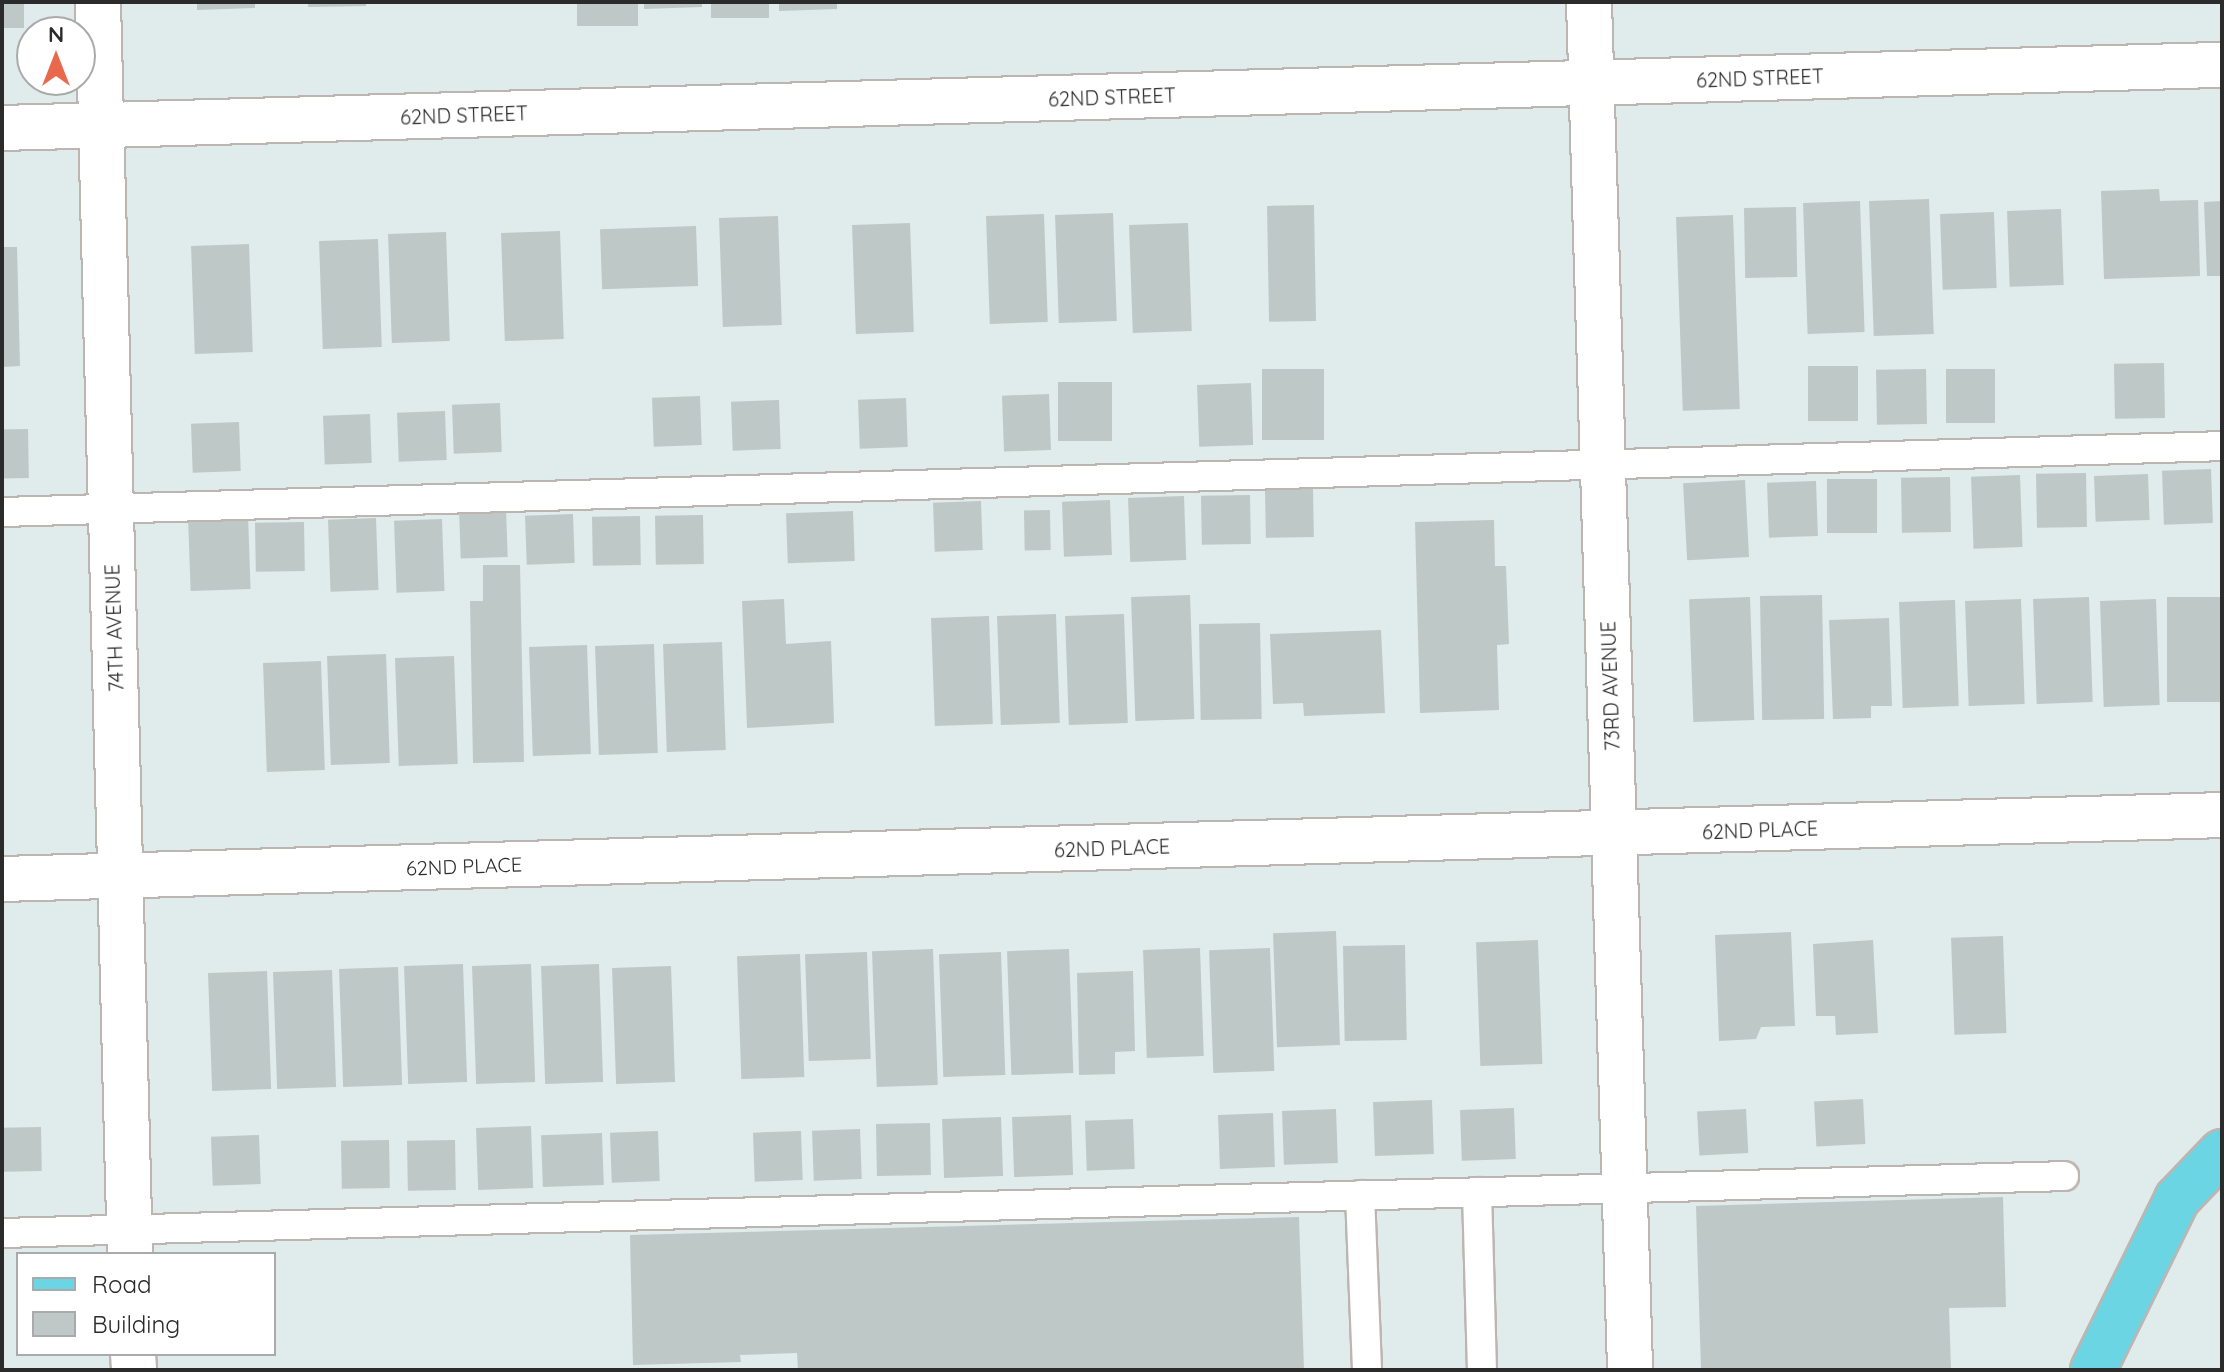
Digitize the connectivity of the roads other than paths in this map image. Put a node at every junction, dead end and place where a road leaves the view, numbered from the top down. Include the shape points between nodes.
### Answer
1 (98, 2) edge
2 (1589, 2) edge
3 (2222, 65) edge
4 (1592, 83) junction
5 (100, 125) junction
6 (2, 128) edge
7 (2222, 446) edge
8 (1603, 465) junction
9 (111, 509) junction
10 (2, 512) edge
11 (2222, 815) edge
12 (1614, 834) junction
13 (121, 876) junction
14 (2, 879) edge
15 (2222, 1152) edge
16 (2064, 1176) dead end
17 (1625, 1188) junction
18 (1477, 1192) junction
19 (1360, 1195) junction
20 (2, 1233) edge
21 (130, 1241) edge
22 (2145, 1258) junction
23 (1367, 1370) edge
24 (1482, 1370) edge
25 (1630, 1370) edge
26 (2093, 1370) edge
27 (2127, 1370) edge

1 - 5 street, 74TH AVENUE
2 - 4 street, 73RD AVENUE
3 - 4 street, 62ND STREET
4 - 5 street, 62ND STREET
4 - 8 street, 73RD AVENUE
5 - 6 street, 62ND STREET
5 - 9 street, 74TH AVENUE
7 - 8 lane
8 - 9 lane
8 - 12 street, 73RD AVENUE
9 - 10 lane
9 - 13 street, 74TH AVENUE
11 - 12 street, 62ND PLACE
12 - 13 street, 62ND PLACE
12 - 17 street, 73RD AVENUE
13 - 14 street, 62ND PLACE
13 - 21 street, 74TH AVENUE
15 - 22 main road via 2177,1199
16 - 17 lane
17 - 18 lane
17 - 25 street, 73RD AVENUE
18 - 19 lane
18 - 24 lane
19 - 21 lane
19 - 23 lane
20 - 21 lane
22 - 26 main road
22 - 27 main road

